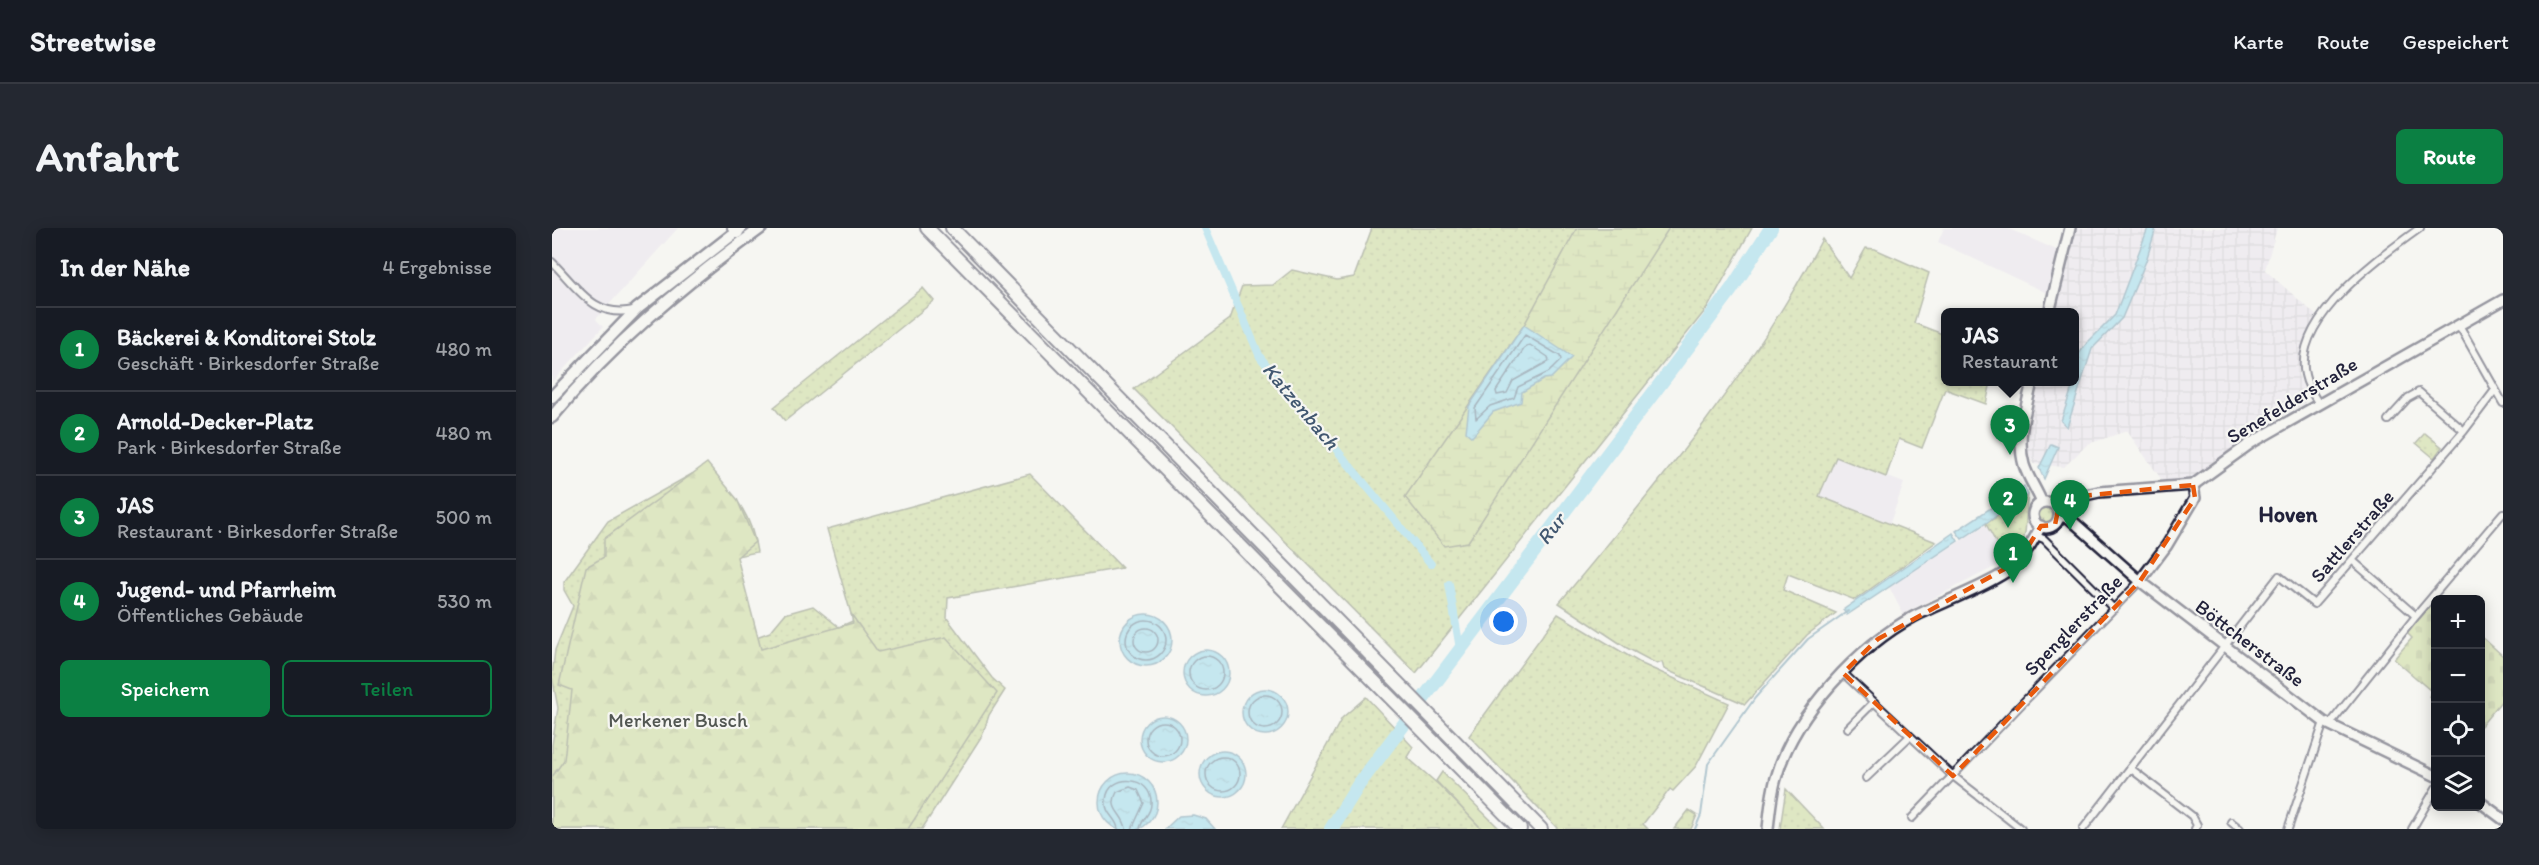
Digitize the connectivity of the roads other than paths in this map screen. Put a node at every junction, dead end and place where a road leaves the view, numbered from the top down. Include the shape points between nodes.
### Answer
1 (761, 228) edge
2 (927, 228) edge
3 (952, 228) edge
4 (2070, 228) edge
5 (2420, 228) edge
6 (741, 231) edge
7 (552, 262) edge
8 (2503, 300) edge
9 (2050, 308) edge
10 (637, 309) junction
11 (2459, 325) junction
12 (2031, 386) edge
13 (2495, 390) junction
14 (552, 397) edge
15 (2503, 403) edge
16 (2319, 404) junction
17 (552, 417) edge
18 (2388, 420) dead end
19 (2464, 431) junction
20 (2193, 485) junction
21 (2042, 503) junction
22 (2058, 513) junction
23 (2503, 513) edge
24 (2041, 526) junction
25 (2036, 536) junction
26 (2353, 561) junction
27 (2140, 581) junction
28 (2114, 609) junction
29 (2416, 616) junction
30 (2223, 647) junction
31 (1843, 673) junction
32 (1873, 703) junction
33 (2327, 723) junction
34 (1848, 728) dead end
35 (1909, 737) junction
36 (2130, 768) junction
37 (2431, 774) edge
38 (1953, 776) junction
39 (1866, 778) dead end
40 (2431, 797) edge
41 (2485, 805) edge
42 (1912, 818) dead end
43 (2503, 819) edge
44 (2231, 822) dead end
45 (2016, 828) edge
46 (1520, 829) edge
47 (1541, 829) edge
48 (1768, 829) edge
49 (2083, 829) edge
50 (2195, 829) edge
51 (2240, 829) edge
52 (2288, 829) edge
53 (2412, 829) edge

1 - 6 main road
2 - 46 highway
3 - 47 highway
4 - 9 main road
5 - 16 street via 2348,286 2315,326 2304,373
6 - 10 main road
6 - 17 main road via 584,379
7 - 10 street via 598,308 618,314
8 - 11 main road, Senefelderstraße
10 - 14 main road
11 - 13 street
11 - 16 main road, Senefelderstraße
12 - 21 main road via 2021,446 2024,464
13 - 15 street
13 - 19 street, Sattlerstraße
16 - 20 main road, Senefelderstraße via 2251,443
18 - 19 street via 2419,392
19 - 26 street, Sattlerstraße
20 - 22 main road via 2099,492 2081,496
20 - 27 main road, Spenglerstraße via 2195,498
21 - 22 main road via 2052,504
21 - 24 main road via 2034,513
22 - 24 main road via 2053,526
22 - 27 main road, Böttcherstraße via 2069,518
23 - 29 street
24 - 25 main road
25 - 28 street via 2044,539
25 - 31 main road via 2012,567 1895,628
26 - 29 street
26 - 30 street, Sattlerstraße via 2314,604 2279,576
27 - 28 street, Spenglerstraße
27 - 30 main road, Böttcherstraße
28 - 38 street, Spenglerstraße
29 - 33 street
30 - 33 main road, Böttcherstraße
30 - 36 street, Sattlerstraße
31 - 32 street
31 - 48 main road via 1808,715 1784,755
32 - 34 street
32 - 35 street
33 - 37 main road, Böttcherstraße
33 - 52 street
35 - 38 street
35 - 39 street
36 - 49 street, Sattlerstraße
36 - 50 street via 2193,816
38 - 42 street, Spenglerstraße
38 - 45 street
40 - 53 street
41 - 43 main road
44 - 51 street

